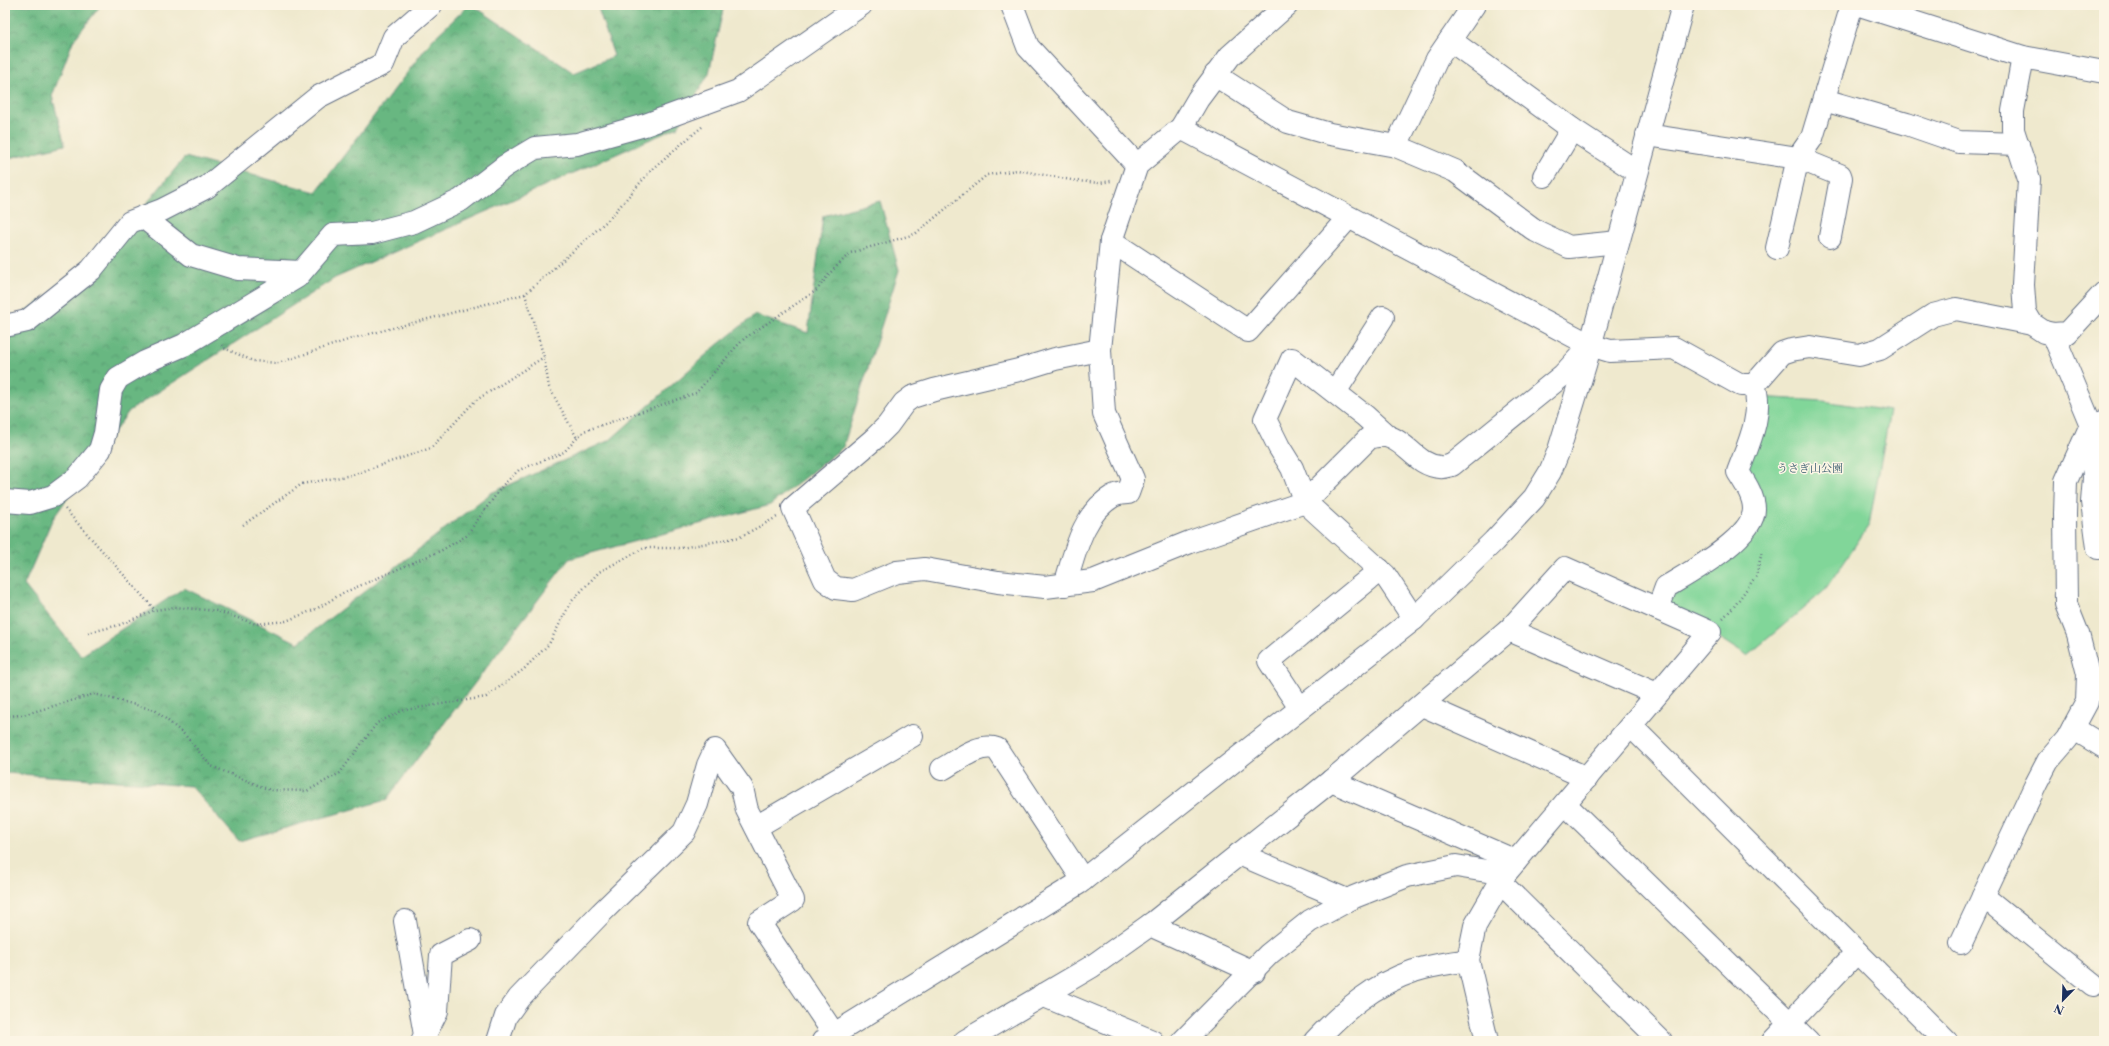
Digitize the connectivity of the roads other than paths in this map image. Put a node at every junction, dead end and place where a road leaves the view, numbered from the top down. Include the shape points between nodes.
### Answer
1 (431, 5) edge
2 (861, 5) edge
3 (1012, 5) edge
4 (1287, 5) edge
5 (1474, 5) edge
6 (1852, 5) edge
7 (1860, 5) edge
8 (1680, 6) edge
9 (1450, 40) junction
10 (2022, 57) junction
11 (2104, 72) edge
12 (1215, 75) junction
13 (1824, 100) junction
14 (1181, 128) junction
15 (1572, 129) junction
16 (1647, 135) junction
17 (2018, 144) junction
18 (1396, 146) junction
19 (1798, 158) junction
20 (1137, 165) junction
21 (1636, 171) junction
22 (1544, 176) dead end
23 (143, 217) junction
24 (1348, 218) junction
25 (1830, 237) dead end
26 (1111, 242) junction
27 (1618, 242) junction
28 (1777, 248) dead end
29 (301, 272) junction
30 (2104, 293) edge
31 (1383, 317) dead end
32 (2032, 324) junction
33 (5, 326) edge
34 (2053, 334) junction
35 (1590, 344) junction
36 (1100, 350) junction
37 (1754, 385) junction
38 (1335, 392) junction
39 (2100, 421) edge
40 (1386, 435) junction
41 (5, 501) edge
42 (1304, 502) junction
43 (2098, 548) dead end
44 (1380, 570) junction
45 (1065, 585) junction
46 (1658, 608) junction
47 (1414, 620) junction
48 (1509, 630) junction
49 (1657, 694) junction
50 (1422, 704) junction
51 (1300, 708) junction
52 (1631, 726) junction
53 (2073, 728) junction
54 (912, 736) dead end
55 (2104, 747) edge
56 (942, 769) dead end
57 (1587, 778) junction
58 (1331, 782) junction
59 (1565, 804) junction
60 (756, 827) junction
61 (1239, 854) junction
62 (1507, 873) junction
63 (1083, 880) junction
64 (1983, 896) junction
65 (1347, 900) junction
66 (405, 922) dead end
67 (1150, 925) junction
68 (470, 940) dead end
69 (1961, 943) dead end
70 (1857, 952) junction
71 (1468, 960) junction
72 (1254, 972) junction
73 (2093, 985) dead end
74 (1042, 995) junction
75 (1790, 1023) junction
76 (423, 1038) edge
77 (829, 1038) edge
78 (498, 1041) edge
79 (966, 1041) edge
80 (1152, 1041) edge
81 (1183, 1041) edge
82 (1315, 1041) edge
83 (1488, 1041) edge
84 (1661, 1041) edge
85 (1773, 1041) edge
86 (1808, 1041) edge
87 (1946, 1041) edge

1 - 23 street via 394,37 383,64 318,97 207,187
2 - 29 street via 738,91 646,125 577,144 534,148 505,166 461,200 414,222 372,233 333,235
3 - 20 street via 1028,47
4 - 12 street via 1230,56
5 - 9 street
6 - 13 street
7 - 10 street
8 - 16 street
9 - 15 street
9 - 18 street via 1437,59
10 - 11 street
10 - 17 street via 2013,111 2013,130
12 - 14 street
12 - 18 street via 1288,122 1330,134
13 - 17 street via 1959,142
13 - 19 street via 1812,138
14 - 20 street
14 - 24 street
15 - 21 street
15 - 22 street
16 - 19 street
16 - 21 street
17 - 32 street via 2029,179 2023,285 2025,312
18 - 27 street via 1455,172 1536,231 1569,246
19 - 25 street via 1840,175
19 - 28 street
20 - 26 street
21 - 27 street
23 - 29 street via 191,255 238,269
23 - 33 street via 130,222 91,270 27,321
24 - 26 street via 1248,331
24 - 35 street
26 - 36 street
27 - 35 street
29 - 41 street via 297,277 184,345 145,362 118,378 111,390 100,450 77,478 53,496 30,503
30 - 34 street via 2067,333
31 - 38 street
32 - 34 street via 2044,332
32 - 37 street via 1956,308 1933,315 1880,349 1859,355 1810,347 1782,353
34 - 39 street
35 - 37 street via 1610,351 1674,348 1741,385
35 - 40 street via 1577,362 1563,375 1452,465 1440,467 1419,459 1405,446
35 - 47 street via 1559,450 1550,472 1534,498
36 - 45 street via 1104,414 1133,479 1128,492 1113,496 1090,516
36 - 45 street via 1055,359 912,397 874,439 793,508 825,580 836,588 853,590 897,572 925,569 998,582 1045,587
37 - 46 street via 1758,397 1755,422 1738,472 1749,490 1754,510 1746,530 1708,562 1666,587
38 - 40 street
38 - 42 street via 1292,359 1265,419 1292,468
39 - 43 street via 2092,502
39 - 53 street via 2066,481 2066,604 2078,634 2088,674 2087,702
40 - 42 street via 1379,434 1369,438
42 - 44 street
42 - 45 street via 1190,542 1093,581
44 - 47 street
44 - 51 street via 1270,661
46 - 48 street via 1565,568
46 - 49 street via 1710,632
47 - 51 street
48 - 49 street
48 - 50 street
49 - 52 street
50 - 57 street
50 - 58 street
51 - 63 street
52 - 57 street
52 - 70 street
53 - 55 street
53 - 64 street via 2067,740 2048,761
54 - 60 street
56 - 63 street via 978,749 990,746 997,749
57 - 59 street
58 - 61 street
58 - 62 street
59 - 62 street
59 - 75 street
60 - 77 street via 793,900 759,922
60 - 78 street via 747,810 742,788 715,750 708,765 698,804 684,832 519,998 506,1016
61 - 65 street
61 - 67 street
62 - 65 street via 1456,866 1407,876
62 - 71 street via 1475,926
62 - 84 street
63 - 77 street
64 - 69 street
64 - 73 street
65 - 72 street via 1310,920 1269,954
66 - 76 street
67 - 72 street
67 - 74 street via 1091,967
68 - 76 street via 441,955 437,1011
70 - 75 street
70 - 87 street
71 - 82 street via 1414,971 1366,994 1340,1015
71 - 83 street
72 - 81 street
74 - 79 street
74 - 80 street
75 - 85 street
75 - 86 street

